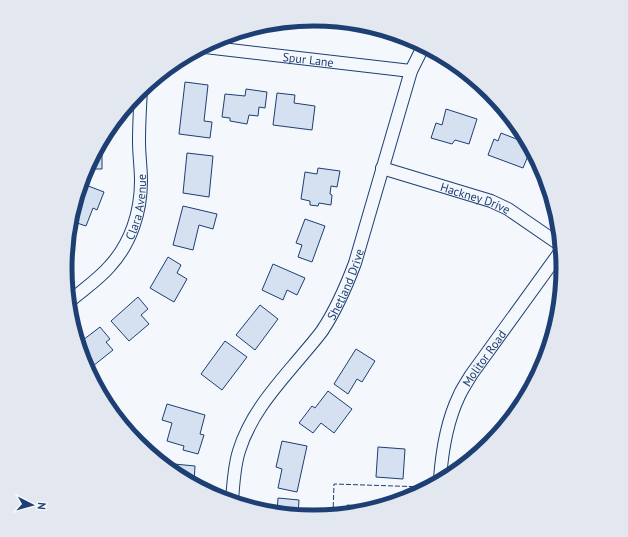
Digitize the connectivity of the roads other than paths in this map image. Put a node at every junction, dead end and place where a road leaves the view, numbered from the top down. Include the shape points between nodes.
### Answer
1 (213, 48) edge
2 (421, 51) edge
3 (411, 71) junction
4 (141, 100) edge
5 (382, 168) junction
6 (554, 241) edge
7 (556, 258) edge
8 (74, 298) edge
9 (440, 476) edge
10 (232, 497) edge

1 - 3 street, Spur Lane
2 - 3 street, Shetland Drive
3 - 5 street, Shetland Drive
4 - 8 street, Clara Avenue via 141,182 136,219 130,235 110,267
5 - 6 street, Hackney Drive via 491,201 508,209
5 - 10 street, Shetland Drive via 355,263 336,308 321,332 262,404 253,419 239,451
7 - 9 street, Molitor Road via 471,375 459,396 451,414

